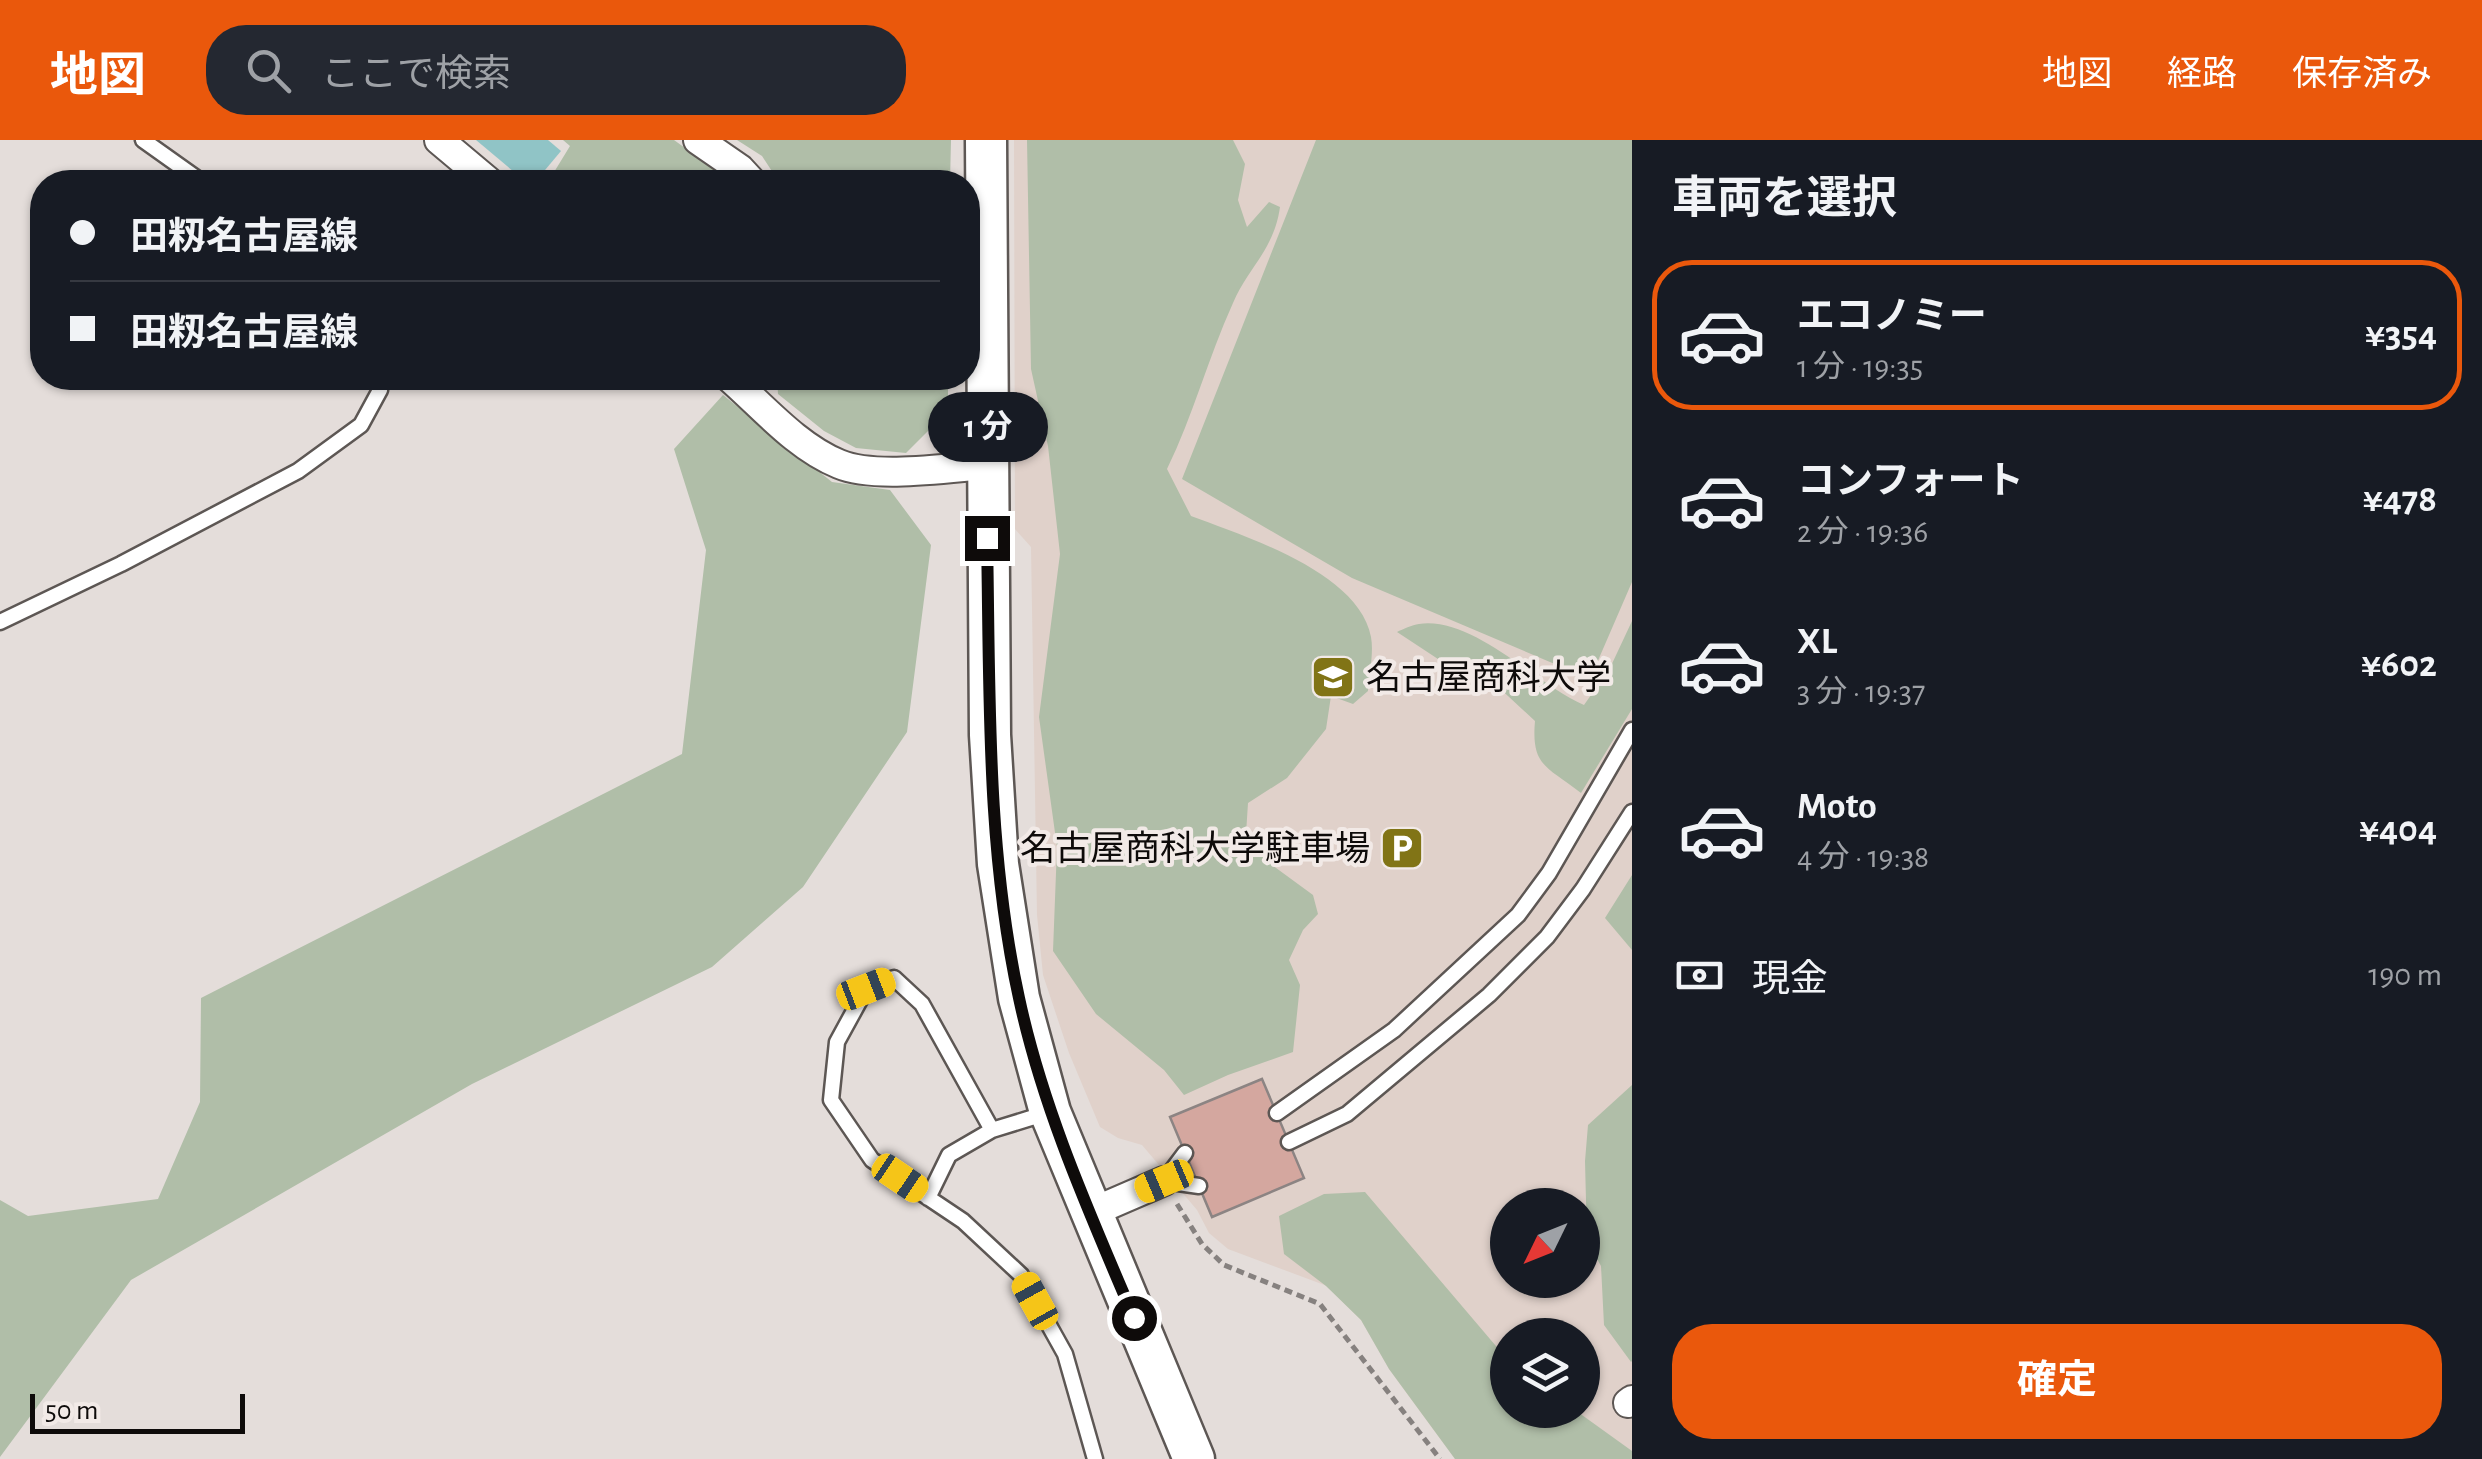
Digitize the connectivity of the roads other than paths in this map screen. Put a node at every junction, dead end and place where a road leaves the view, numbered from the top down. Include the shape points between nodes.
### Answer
1 (142, 140) edge
2 (438, 140) edge
3 (698, 140) edge
4 (986, 140) edge
5 (185, 170) edge
6 (474, 170) edge
7 (741, 170) edge
8 (380, 390) edge
9 (744, 390) edge
10 (986, 465) junction
11 (0, 622) edge
12 (1632, 730) edge
13 (1632, 812) edge
14 (1050, 1112) junction
15 (1277, 1114) dead end
16 (992, 1130) junction
17 (1289, 1142) dead end
18 (1185, 1153) dead end
19 (1164, 1181) junction
20 (1199, 1186) dead end
21 (928, 1198) junction
22 (1090, 1212) junction
23 (1095, 1459) edge
24 (1194, 1459) edge

1 - 5 lane
2 - 6 street
3 - 7 street
4 - 10 main road
8 - 11 lane via 361,425 298,471
9 - 10 street via 807,446 859,470
10 - 14 main road via 998,864 1019,998
12 - 15 lane via 1518,914 1394,1030
13 - 17 lane via 1547,937 1489,995 1347,1114
14 - 16 lane
14 - 22 main road
16 - 21 lane via 950,1155
16 - 21 lane via 922,1004 894,978 866,989 837,1042 831,1100 872,1160
18 - 19 lane
19 - 20 lane
19 - 22 street
21 - 23 lane via 1021,1275 1064,1354
22 - 24 main road

